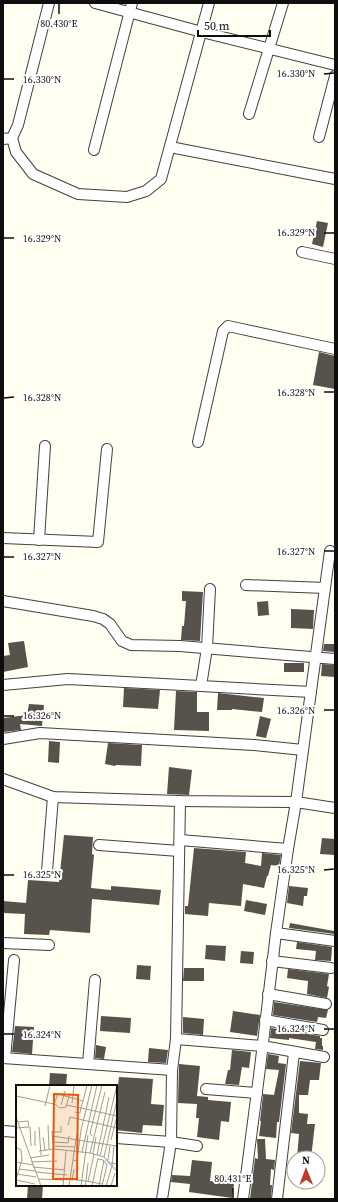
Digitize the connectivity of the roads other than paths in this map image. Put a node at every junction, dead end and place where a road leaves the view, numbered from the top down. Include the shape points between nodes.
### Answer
1 (49, 3) edge
2 (95, 3) edge
3 (209, 3) edge
4 (283, 3) edge
5 (131, 8) edge
6 (202, 32) junction
7 (269, 48) junction
8 (335, 65) edge
9 (335, 76) edge
10 (249, 114) dead end
11 (319, 137) dead end
12 (8, 138) edge
13 (170, 147) junction
14 (94, 150) dead end
15 (335, 179) edge
16 (302, 252) dead end
17 (335, 259) edge
18 (335, 349) edge
19 (198, 442) dead end
20 (45, 446) dead end
21 (107, 449) dead end
22 (3, 538) edge
23 (39, 540) junction
24 (330, 551) dead end
25 (246, 585) dead end
26 (210, 588) dead end
27 (325, 588) junction
28 (3, 601) edge
29 (207, 648) junction
30 (315, 657) junction
31 (335, 659) edge
32 (3, 685) edge
33 (201, 686) junction
34 (311, 692) junction
35 (3, 739) edge
36 (303, 750) junction
37 (3, 779) edge
38 (53, 797) junction
39 (180, 801) junction
40 (296, 802) junction
41 (335, 808) edge
42 (99, 845) dead end
43 (180, 845) junction
44 (288, 849) junction
45 (47, 871) dead end
46 (276, 933) junction
47 (335, 941) edge
48 (3, 943) edge
49 (49, 945) dead end
50 (14, 960) dead end
51 (272, 961) junction
52 (331, 968) dead end
53 (94, 980) dead end
54 (268, 994) junction
55 (326, 1004) dead end
56 (265, 1020) junction
57 (5, 1022) edge
58 (324, 1030) dead end
59 (176, 1039) junction
60 (262, 1046) junction
61 (294, 1053) junction
62 (324, 1057) dead end
63 (4, 1058) edge
64 (88, 1064) junction
65 (172, 1070) junction
66 (206, 1089) dead end
67 (257, 1093) junction
68 (3, 1131) edge
69 (16, 1132) edge
70 (117, 1138) edge
71 (170, 1142) junction
72 (197, 1146) dead end
73 (162, 1199) edge
74 (243, 1199) edge
75 (277, 1199) edge

1 - 12 street via 18,124
2 - 5 street
3 - 6 street
4 - 7 street
5 - 6 street
5 - 14 street
6 - 7 street
6 - 13 street
7 - 8 street
7 - 10 street
9 - 11 street
12 - 13 street via 33,174 78,194 127,197 146,191 161,179
13 - 15 street
16 - 17 street
18 - 19 street via 228,326 223,331
20 - 23 street
21 - 23 street via 98,542
22 - 23 street
24 - 27 street
25 - 27 street
26 - 29 street
27 - 30 street
28 - 29 street via 103,619 110,624 122,641 131,645
29 - 30 street
29 - 33 street
30 - 31 street
30 - 34 street
32 - 33 street via 68,679
33 - 34 street
34 - 36 street
35 - 36 street via 40,734 254,745
36 - 40 street
37 - 38 street
38 - 39 street
38 - 45 street
39 - 40 street
39 - 43 street
40 - 41 street
40 - 44 street
42 - 43 street
43 - 44 street
43 - 59 street
44 - 46 street
46 - 47 street
46 - 51 street
48 - 49 street
50 - 57 street
51 - 52 street
51 - 54 street
53 - 64 street
54 - 55 street
54 - 56 street
56 - 58 street
56 - 60 street
57 - 63 street
59 - 60 street
59 - 65 street
60 - 61 street
60 - 67 street
61 - 62 street
61 - 75 street
63 - 64 street
64 - 65 street
65 - 71 street
66 - 67 street
67 - 74 street
68 - 69 street
70 - 71 street
71 - 72 street
71 - 73 street

